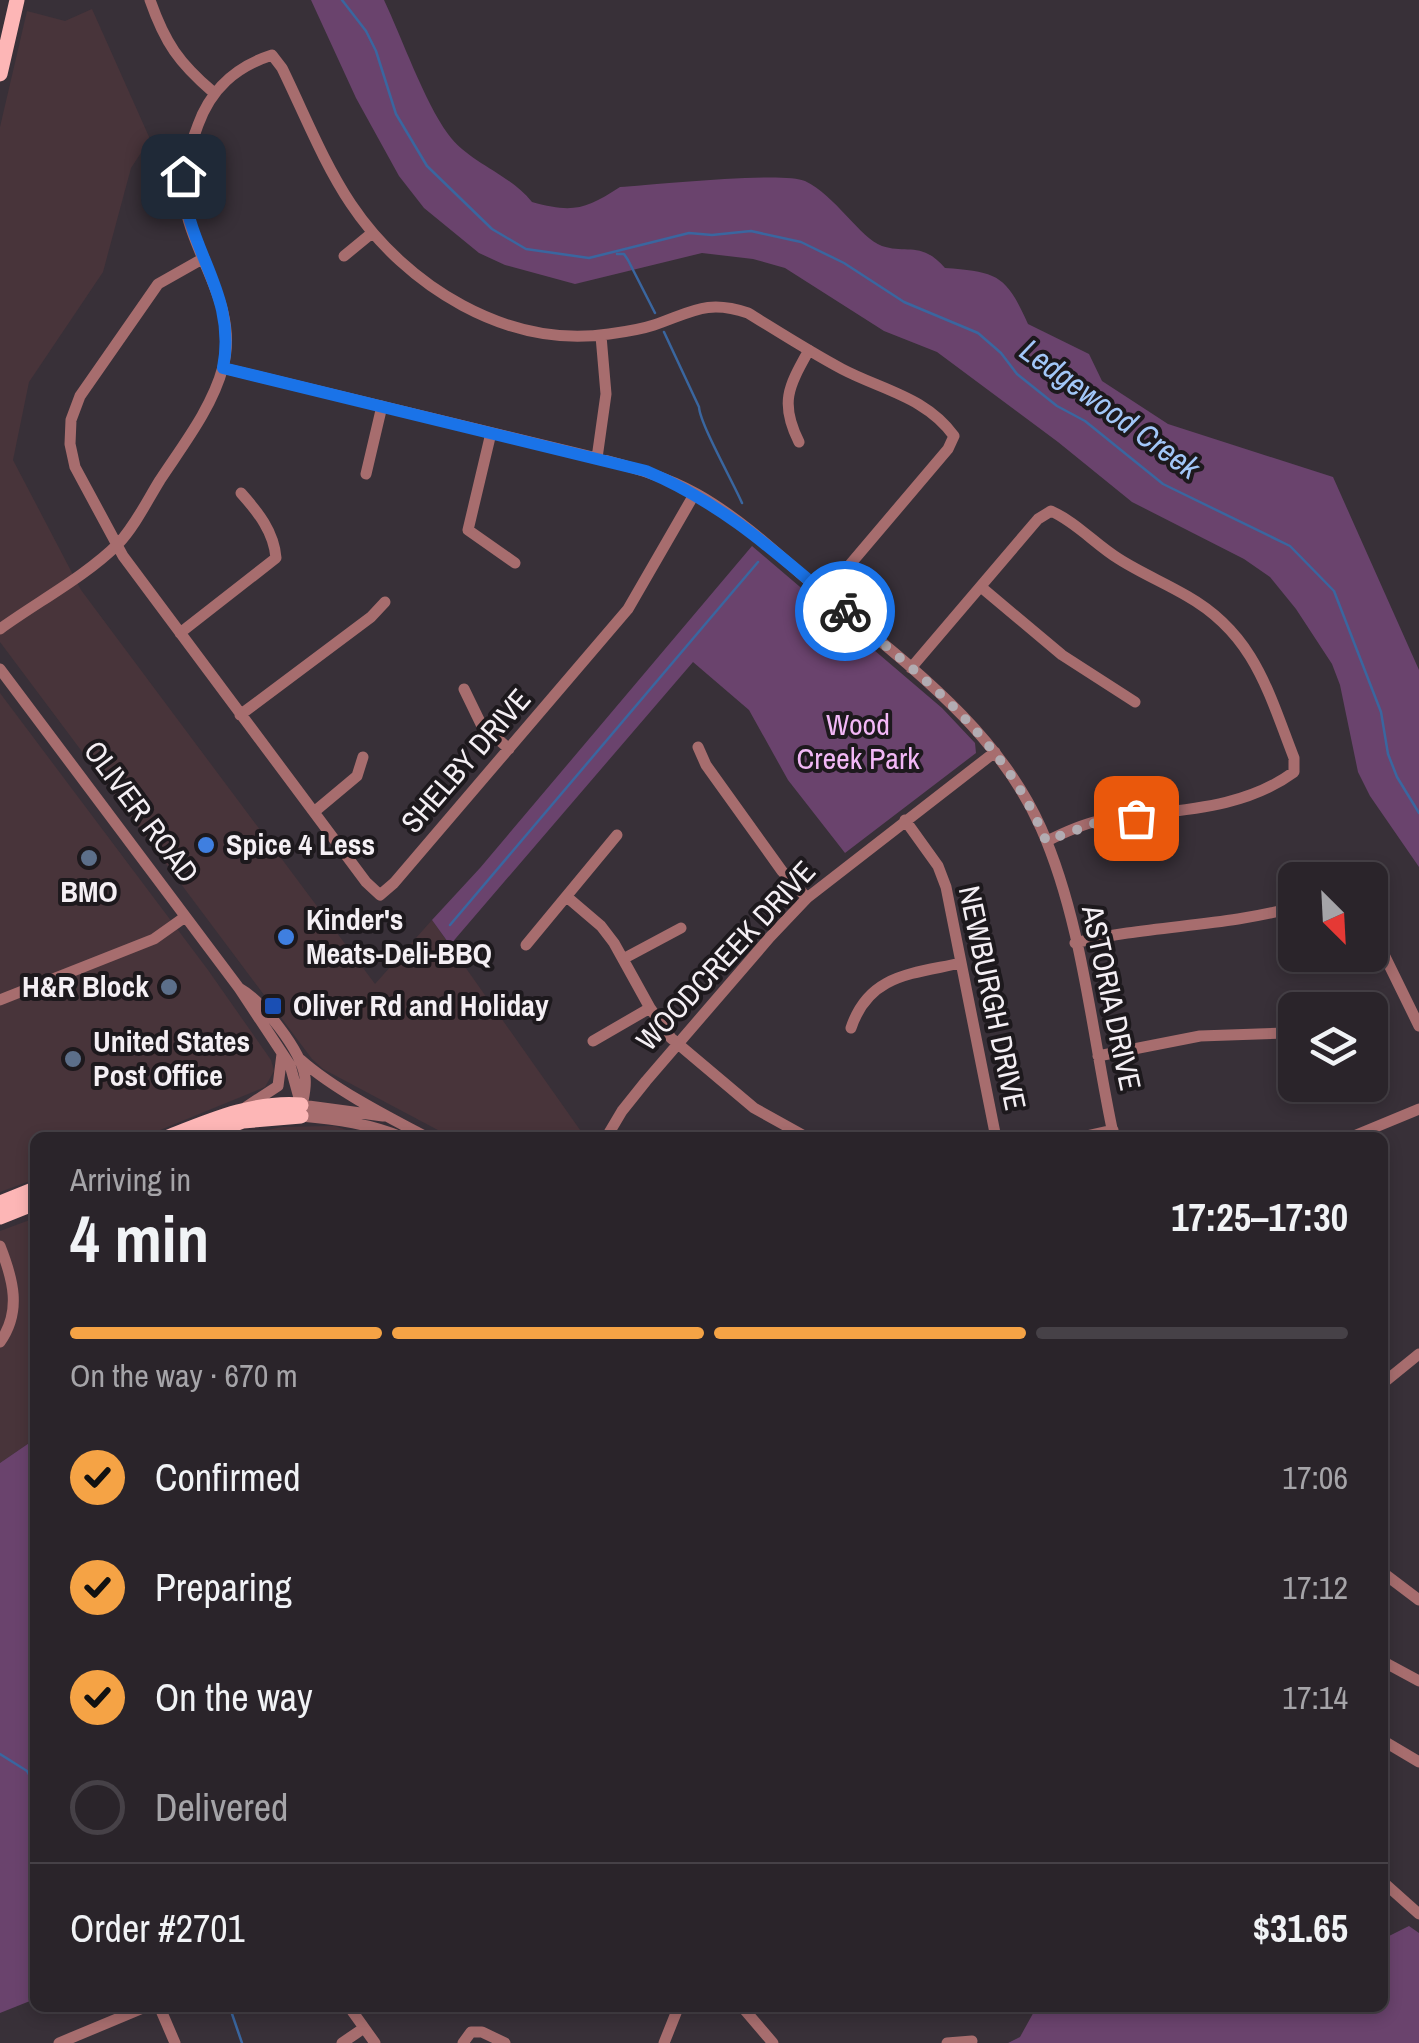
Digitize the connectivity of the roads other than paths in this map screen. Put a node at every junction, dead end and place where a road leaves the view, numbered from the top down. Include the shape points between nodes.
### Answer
1 (17, 0) edge
2 (150, 0) edge
3 (0, 74) edge
4 (214, 92) junction
5 (372, 233) junction
6 (344, 256) dead end
7 (204, 258) junction
8 (601, 336) junction
9 (809, 350) junction
10 (223, 368) junction
11 (382, 406) junction
12 (491, 433) junction
13 (799, 442) dead end
14 (597, 458) junction
15 (366, 474) dead end
16 (241, 493) dead end
17 (695, 493) junction
18 (116, 545) junction
19 (515, 563) dead end
20 (981, 586) junction
21 (825, 594) junction
22 (385, 602) dead end
23 (0, 629) edge
24 (180, 633) junction
25 (911, 668) junction
26 (0, 669) edge
27 (464, 689) dead end
28 (1135, 702) dead end
29 (240, 715) junction
30 (698, 747) dead end
31 (509, 749) junction
32 (996, 752) junction
33 (363, 757) dead end
34 (314, 812) junction
35 (905, 820) junction
36 (617, 835) dead end
37 (1046, 841) junction
38 (567, 897) junction
39 (807, 898) junction
40 (1278, 911) edge
41 (185, 917) junction
42 (680, 928) dead end
43 (1076, 944) junction
44 (526, 945) dead end
45 (623, 959) junction
46 (961, 963) junction
47 (1388, 963) edge
48 (238, 988) junction
49 (0, 1000) edge
50 (650, 1008) junction
51 (1419, 1026) edge
52 (851, 1028) dead end
53 (1278, 1033) edge
54 (593, 1041) dead end
55 (678, 1043) junction
56 (282, 1054) junction
57 (1098, 1056) junction
58 (298, 1058) junction
59 (1419, 1109) edge
60 (240, 1110) junction
61 (301, 1111) junction
62 (388, 1117) junction
63 (182, 1132) edge
64 (213, 1132) edge
65 (390, 1132) edge
66 (417, 1132) edge
67 (609, 1132) edge
68 (793, 1132) edge
69 (995, 1132) edge
70 (1113, 1132) edge
71 (1364, 1132) edge
72 (30, 1192) edge
73 (0, 1203) edge
74 (30, 1206) edge
75 (0, 1217) edge
76 (0, 1246) edge
77 (0, 1342) edge
78 (1419, 1354) edge
79 (1388, 1379) edge
80 (1388, 1577) edge
81 (1419, 1600) edge
82 (1388, 1664) edge
83 (1419, 1681) edge
84 (1388, 1744) edge
85 (1419, 1762) edge
86 (1388, 1886) edge
87 (1419, 1914) edge
88 (133, 2012) edge
89 (162, 2012) edge
90 (353, 2012) edge
91 (676, 2012) edge
92 (746, 2012) edge
93 (364, 2028) junction
94 (972, 2041) edge
95 (59, 2043) edge
96 (175, 2043) edge
97 (342, 2043) edge
98 (374, 2043) edge
99 (463, 2043) edge
100 (505, 2043) edge
101 (664, 2043) edge
102 (772, 2043) edge
103 (947, 2043) edge

1 - 3 main road
2 - 4 street via 183,66
4 - 5 street via 242,67 272,54
4 - 7 street via 183,176 186,211
5 - 6 street
5 - 8 street via 412,272 470,309 527,330
7 - 10 street via 226,320
7 - 18 street, SHELBY DRIVE via 174,272 146,298 80,396 72,420 75,467
8 - 9 street via 715,306 748,313
8 - 14 street via 606,394
9 - 13 street via 787,402
9 - 21 street via 922,404 954,436
10 - 11 street, ASTORIA DRIVE
10 - 18 street via 208,404
11 - 12 street, ASTORIA DRIVE
11 - 15 street
12 - 14 street, ASTORIA DRIVE
12 - 19 street via 468,530
14 - 17 street, ASTORIA DRIVE
16 - 24 street via 259,513 276,558
17 - 21 street, ASTORIA DRIVE
17 - 31 street, SHELBY DRIVE via 628,609
18 - 23 street
18 - 24 street, SHELBY DRIVE
20 - 25 street
20 - 28 street via 1062,655
20 - 37 street via 1038,518 1050,511 1062,516 1100,548 1216,615 1239,637 1294,758 1294,772 1282,781 1231,800 1098,822
21 - 25 street, ASTORIA DRIVE
22 - 29 street
24 - 29 street, SHELBY DRIVE
25 - 32 street, ASTORIA DRIVE
26 - 41 street, OLIVER ROAD
27 - 31 street via 481,724
29 - 34 street, SHELBY DRIVE
30 - 39 street
31 - 34 street, SHELBY DRIVE via 380,895
32 - 35 street, WOODCREEK DRIVE
32 - 37 street, ASTORIA DRIVE
33 - 34 street via 357,776
35 - 39 street, WOODCREEK DRIVE
35 - 46 street, NEWBURGH DRIVE via 938,866
36 - 38 street
37 - 43 street, ASTORIA DRIVE
38 - 44 street
38 - 45 street via 601,926
39 - 55 street, WOODCREEK DRIVE
40 - 43 street
41 - 48 street, OLIVER ROAD
41 - 49 street via 154,939
42 - 45 street
43 - 57 street, ASTORIA DRIVE
45 - 50 street
46 - 52 street via 880,987 858,1006
46 - 69 street, NEWBURGH DRIVE
47 - 51 street
48 - 56 street, OLIVER ROAD
48 - 58 street, OLIVER ROAD via 251,995
50 - 54 street
50 - 55 street
53 - 57 street via 1200,1036
55 - 67 street, WOODCREEK DRIVE
55 - 68 street via 754,1108
56 - 60 street via 278,1086
56 - 61 street, OLIVER ROAD
57 - 70 street, ASTORIA DRIVE
58 - 61 street via 306,1078
58 - 62 street, OLIVER ROAD
59 - 71 street
60 - 61 main road via 275,1105
60 - 63 main road
61 - 62 street, OLIVER ROAD
61 - 64 main road
61 - 65 street
62 - 66 street, OLIVER ROAD
72 - 73 main road
74 - 75 main road
76 - 77 street via 14,1302
78 - 79 street
80 - 81 street
82 - 83 street
84 - 85 street
86 - 87 street
88 - 95 street
89 - 96 street
90 - 93 street
91 - 101 street
92 - 102 street
93 - 97 street
93 - 98 street
94 - 103 street
99 - 100 street via 471,2032

